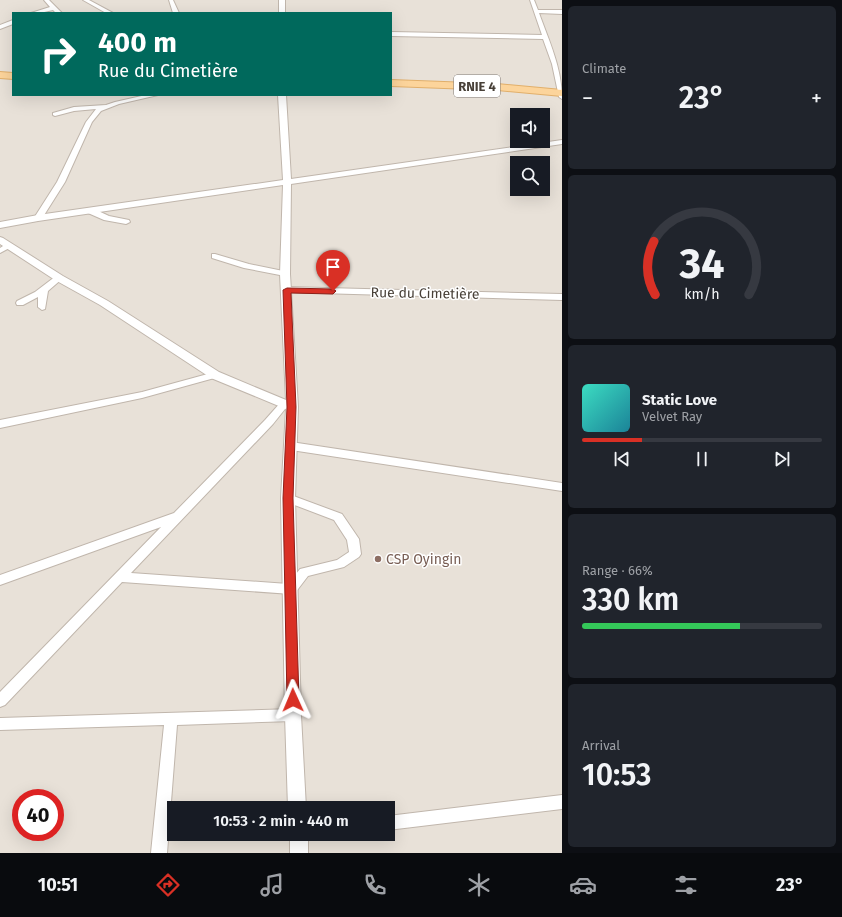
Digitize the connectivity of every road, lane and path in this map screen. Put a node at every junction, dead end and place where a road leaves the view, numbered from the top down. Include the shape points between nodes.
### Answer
1 (46, 0) edge
2 (85, 0) edge
3 (171, 0) edge
4 (282, 0) edge
5 (532, 0) edge
6 (54, 8) junction
7 (536, 11) junction
8 (38, 12) edge
9 (58, 12) edge
10 (108, 12) edge
11 (176, 12) edge
12 (282, 12) edge
13 (562, 12) edge
14 (12, 22) edge
15 (0, 27) edge
16 (392, 34) edge
17 (544, 37) junction
18 (0, 75) edge
19 (12, 76) edge
20 (392, 83) edge
21 (561, 94) edge
22 (151, 96) edge
23 (282, 96) edge
24 (105, 107) junction
25 (55, 114) dead end
26 (562, 142) edge
27 (287, 182) junction
28 (91, 210) junction
29 (38, 218) junction
30 (126, 222) dead end
31 (0, 225) edge
32 (3, 246) edge
33 (215, 256) dead end
34 (285, 274) junction
35 (59, 278) junction
36 (44, 289) junction
37 (287, 290) junction
38 (562, 297) edge
39 (20, 303) dead end
40 (42, 307) dead end
41 (215, 375) junction
42 (288, 405) junction
43 (0, 424) edge
44 (291, 446) junction
45 (562, 487) edge
46 (288, 498) junction
47 (178, 516) junction
48 (118, 577) junction
49 (0, 580) edge
50 (291, 589) junction
51 (0, 701) edge
52 (293, 715) junction
53 (171, 720) junction
54 (0, 724) edge
55 (297, 801) edge
56 (562, 802) edge
57 (395, 822) edge
58 (299, 841) edge
59 (159, 853) edge
60 (299, 853) edge

1 - 6 street
2 - 10 street
3 - 11 street
4 - 12 street
5 - 7 street
6 - 8 street
6 - 9 street
7 - 13 street
7 - 17 street
14 - 15 street
16 - 17 street
17 - 21 street via 555,64
18 - 19 main road
20 - 21 main road, RNIE 4 via 497,87
22 - 24 street
23 - 27 street
24 - 25 street via 74,109
24 - 29 street via 89,122 61,182
26 - 27 street
27 - 28 street
27 - 34 street
28 - 29 street
28 - 30 street via 107,218
29 - 31 street
32 - 35 street
33 - 34 street
34 - 37 street
35 - 36 street
35 - 41 street via 104,303
36 - 39 street
36 - 40 street
37 - 38 street, Rue du Cimetière
37 - 42 street
41 - 42 street
41 - 43 street via 142,395
42 - 44 street
42 - 47 street
44 - 45 street
44 - 46 street
46 - 50 street
46 - 50 street via 338,517 353,539 355,554 340,564 304,572
47 - 48 street
47 - 49 street
48 - 50 street
48 - 51 street
50 - 52 street
52 - 53 street
52 - 55 street
53 - 54 street
53 - 59 street
56 - 57 street
58 - 60 street

